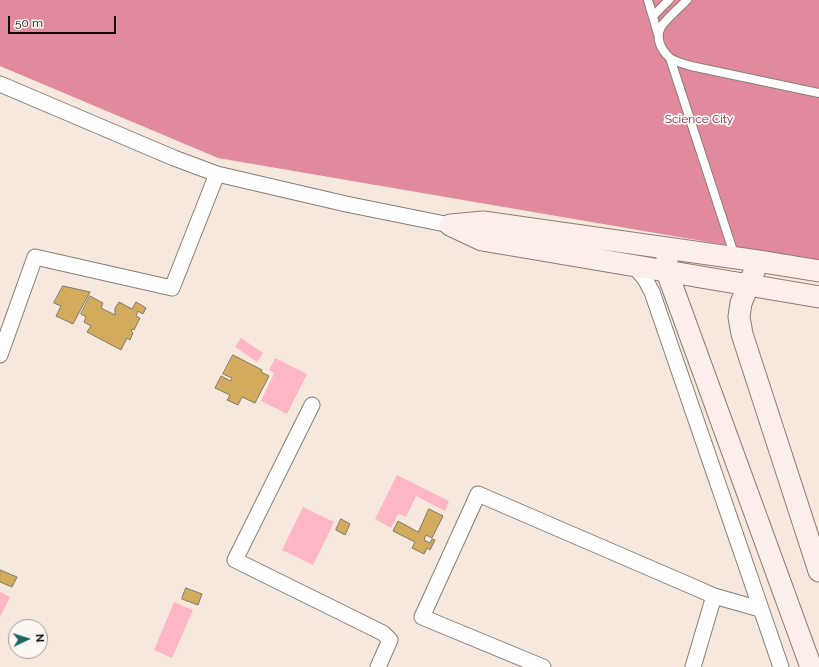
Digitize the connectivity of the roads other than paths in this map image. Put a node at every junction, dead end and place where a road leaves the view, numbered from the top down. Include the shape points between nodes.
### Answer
1 (648, 0) edge
2 (668, 0) edge
3 (687, 0) edge
4 (653, 16) junction
5 (658, 34) junction
6 (670, 58) junction
7 (0, 84) edge
8 (819, 93) edge
9 (217, 174) junction
10 (450, 225) junction
11 (667, 248) junction
12 (736, 258) junction
13 (758, 261) junction
14 (635, 267) junction
15 (819, 271) edge
16 (667, 272) junction
17 (748, 285) junction
18 (819, 297) edge
19 (0, 355) edge
20 (312, 405) dead end
21 (819, 571) edge
22 (714, 596) junction
23 (760, 609) junction
24 (378, 667) edge
25 (543, 667) edge
26 (693, 667) edge
27 (781, 667) edge
28 (811, 667) edge

1 - 4 lane
2 - 4 lane
3 - 5 lane via 661,26
4 - 5 lane
5 - 6 lane via 662,49
6 - 8 lane via 691,66
6 - 12 lane
7 - 9 street
9 - 10 street
9 - 19 street via 172,288 35,257
10 - 11 street via 482,222
10 - 14 street via 482,240
11 - 12 street
11 - 16 street
12 - 13 street
13 - 15 street
13 - 17 street
14 - 16 street
14 - 23 street via 652,292
16 - 17 street
16 - 28 street
17 - 18 street
17 - 21 street via 741,303 742,334
20 - 24 street via 235,560 383,633 390,640
22 - 23 street
22 - 25 street via 478,494 422,617
22 - 26 street
23 - 27 street

